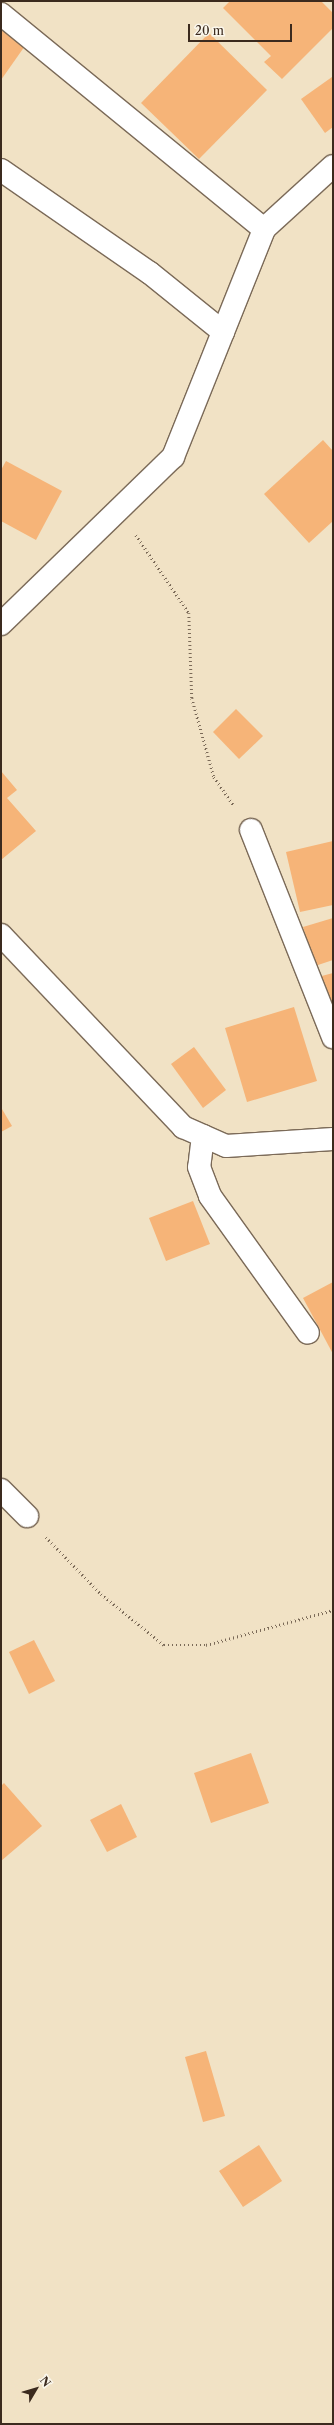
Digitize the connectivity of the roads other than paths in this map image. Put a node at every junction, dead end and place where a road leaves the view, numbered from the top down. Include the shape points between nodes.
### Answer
1 (1, 14) edge
2 (333, 166) edge
3 (1, 170) edge
4 (264, 229) junction
5 (223, 332) junction
6 (1, 624) edge
7 (251, 830) road end
8 (1, 935) edge
9 (333, 1037) edge
10 (203, 1136) junction
11 (333, 1139) edge
12 (308, 1333) dead end
13 (1, 1490) edge
14 (27, 1516) road end

1 - 4 street
2 - 4 street
3 - 5 street via 150,273
4 - 5 street
5 - 6 street via 173,457
7 - 9 street
8 - 10 street via 183,1127
10 - 11 street via 226,1146
10 - 12 street via 199,1167 210,1196
13 - 14 street

